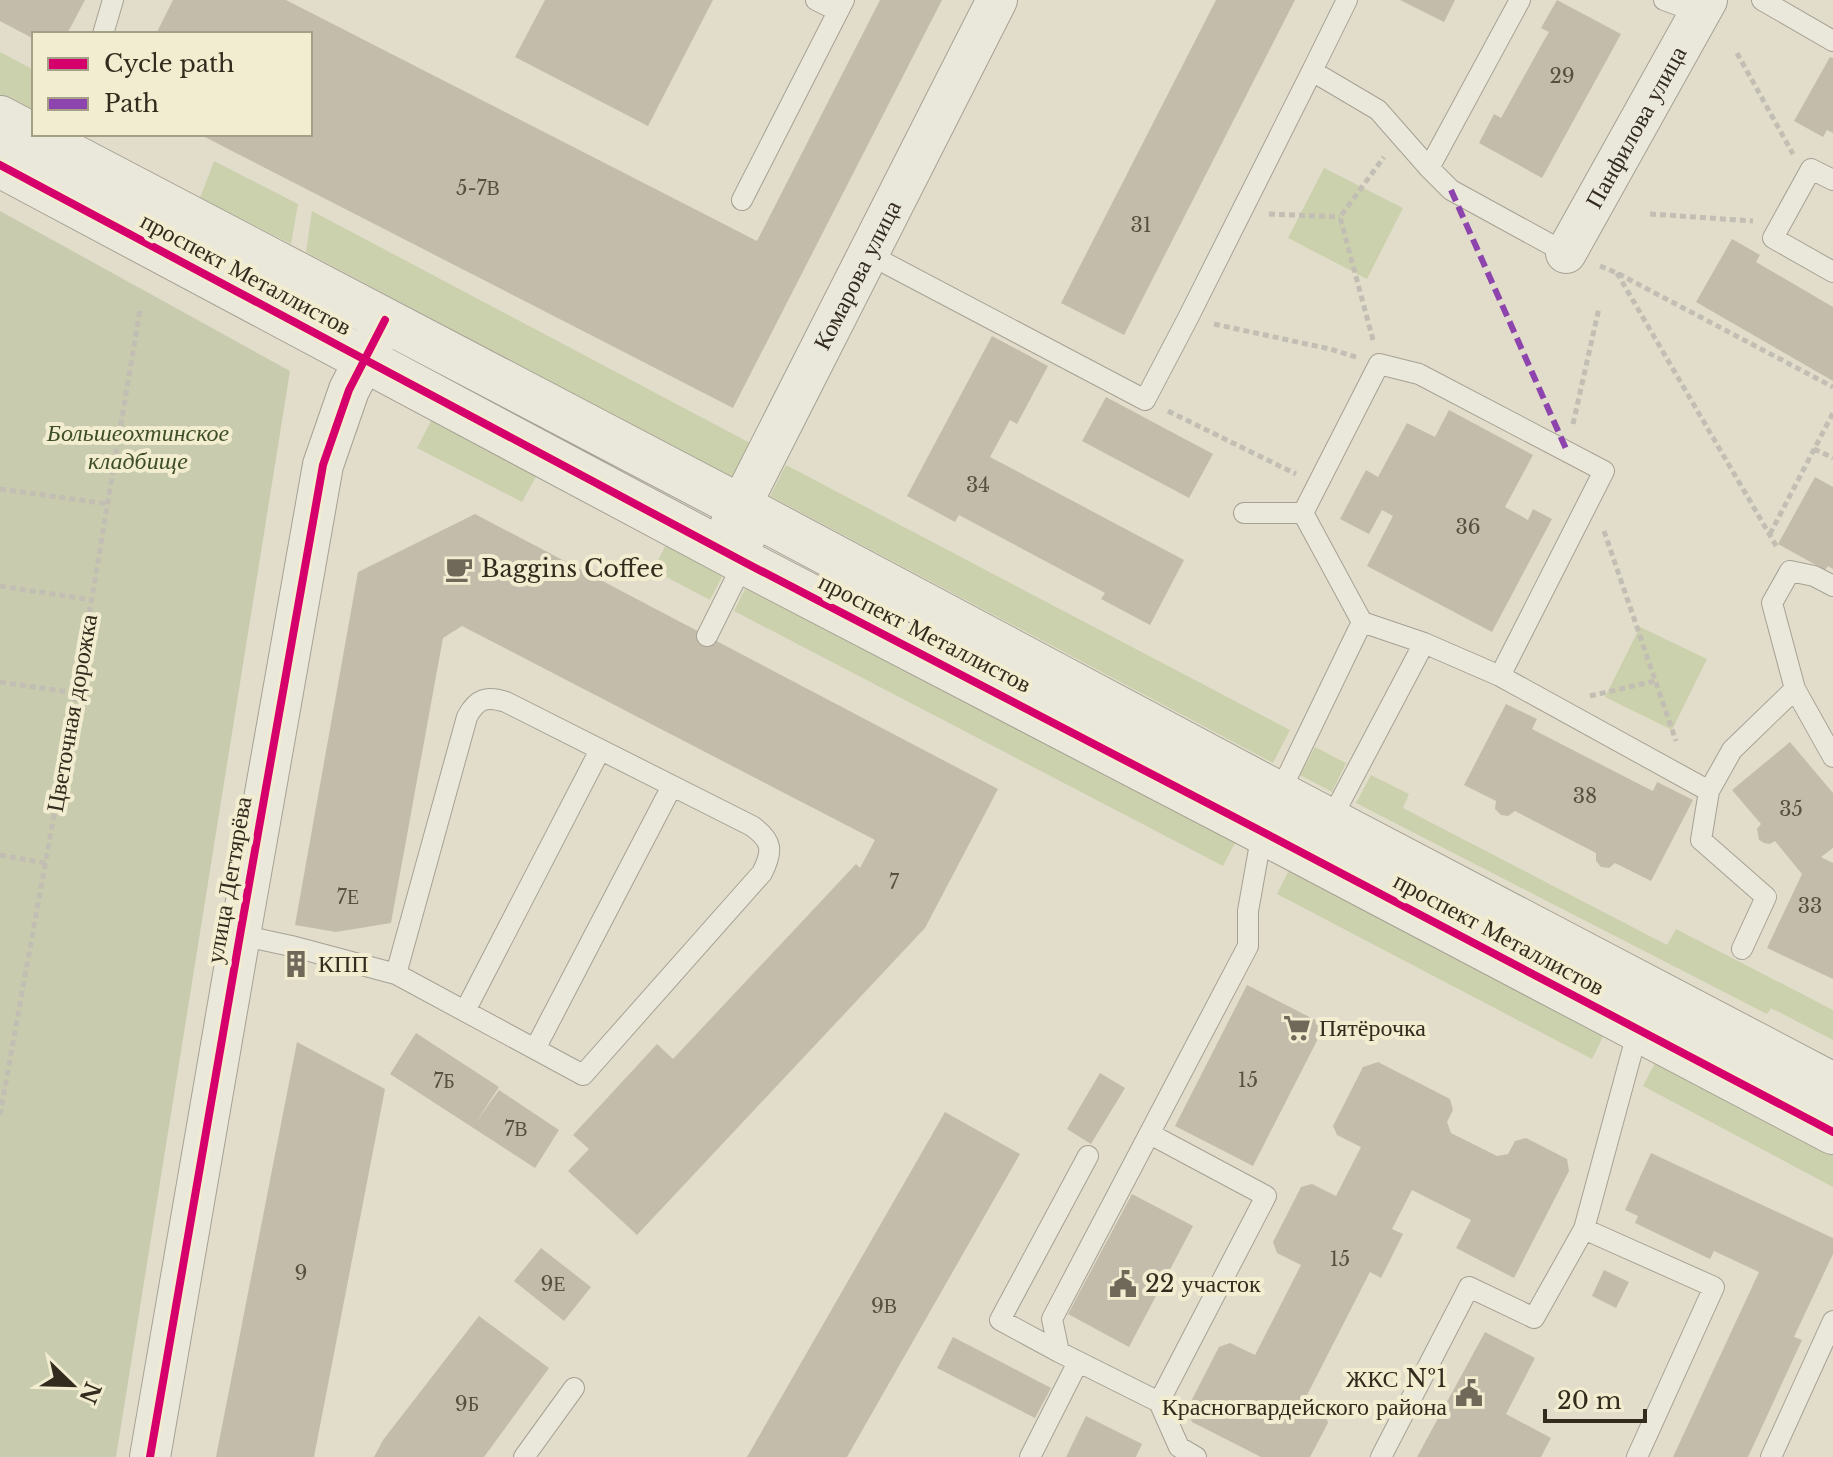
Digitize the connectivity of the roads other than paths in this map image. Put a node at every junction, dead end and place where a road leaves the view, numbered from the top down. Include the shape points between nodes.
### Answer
1 (113, 0) edge
2 (816, 0) edge
3 (997, 0) edge
4 (1347, 0) edge
5 (1520, 0) edge
6 (1762, 0) edge
7 (1690, 4) edge
8 (841, 6) edge
9 (104, 32) edge
10 (1833, 41) edge
11 (1312, 71) junction
12 (0, 118) edge
13 (61, 164) edge
14 (0, 165) edge
15 (1429, 168) junction
16 (1833, 180) edge
17 (742, 200) dead end
18 (1566, 253) joint
19 (868, 254) junction
20 (1833, 272) edge
21 (385, 320) junction
22 (364, 360) junction
23 (752, 513) junction
24 (1244, 513) dead end
25 (1303, 513) junction
26 (732, 555) junction
27 (1833, 586) edge
28 (1362, 622) junction
29 (707, 636) dead end
30 (1424, 643) junction
31 (1500, 676) junction
32 (1795, 689) junction
33 (600, 750) junction
34 (1833, 757) edge
35 (672, 786) junction
36 (1709, 791) junction
37 (1270, 812) junction
38 (1330, 821) junction
39 (240, 935) junction
40 (1742, 949) dead end
41 (396, 974) junction
42 (465, 1011) junction
43 (1651, 1013) junction
44 (535, 1049) junction
45 (1833, 1085) edge
46 (1833, 1132) edge
47 (1150, 1134) junction
48 (1088, 1156) dead end
49 (1584, 1229) junction
50 (1833, 1321) edge
51 (1059, 1352) junction
52 (1078, 1362) junction
53 (574, 1388) dead end
54 (1159, 1402) junction
55 (150, 1457) edge
56 (524, 1457) edge
57 (1030, 1457) edge
58 (1196, 1457) edge
59 (1381, 1457) edge
60 (1637, 1457) edge
61 (1771, 1457) edge

1 - 9 lane
2 - 8 lane
3 - 19 street, Комарова улица
4 - 11 lane
5 - 15 lane
6 - 10 lane
7 - 18 street, Панфилова улица
8 - 17 lane
11 - 15 lane via 1378,110
11 - 19 lane via 1145,400
12 - 13 street, проспект Металлистов
13 - 14 street, проспект Металлистов
13 - 21 street, проспект Металлистов
13 - 22 street, проспект Металлистов
15 - 18 lane via 1451,190
16 - 20 lane via 1811,169 1773,238
19 - 23 street, Комарова улица
21 - 22 street, улица Дегтярёва
21 - 23 street, проспект Металлистов
22 - 26 street, проспект Металлистов
22 - 39 street, улица Дегтярёва via 323,465
23 - 26 street, Комарова улица
23 - 37 street, проспект Металлистов
24 - 25 lane
25 - 28 lane
25 - 31 lane via 1379,364 1419,374 1604,471
26 - 29 lane
26 - 37 street, проспект Металлистов
27 - 32 lane via 1790,571 1772,603
28 - 30 lane
28 - 37 lane
30 - 31 lane
30 - 38 lane
31 - 36 lane
32 - 34 lane
32 - 36 lane via 1732,750
33 - 35 lane
33 - 41 lane via 506,702 482,700 473,706
33 - 42 lane
35 - 44 lane
35 - 44 lane via 764,835 770,846 762,873 583,1075
36 - 40 lane via 1701,840 1766,897
37 - 38 street, проспект Металлистов
37 - 43 street, проспект Металлистов
37 - 47 lane via 1240,911 1248,946
38 - 43 street, проспект Металлистов
39 - 41 lane
39 - 55 street, улица Дегтярёва
41 - 42 lane
42 - 44 lane
43 - 45 street, проспект Металлистов
43 - 46 street, проспект Металлистов
43 - 49 lane via 1633,1048
47 - 51 lane via 1052,1319
47 - 54 lane via 1266,1196
48 - 51 lane via 1000,1320
49 - 59 lane via 1534,1318 1469,1287
49 - 60 lane via 1714,1287
50 - 61 lane
51 - 52 lane
52 - 54 lane
52 - 57 lane
53 - 56 lane
54 - 58 lane via 1179,1447

